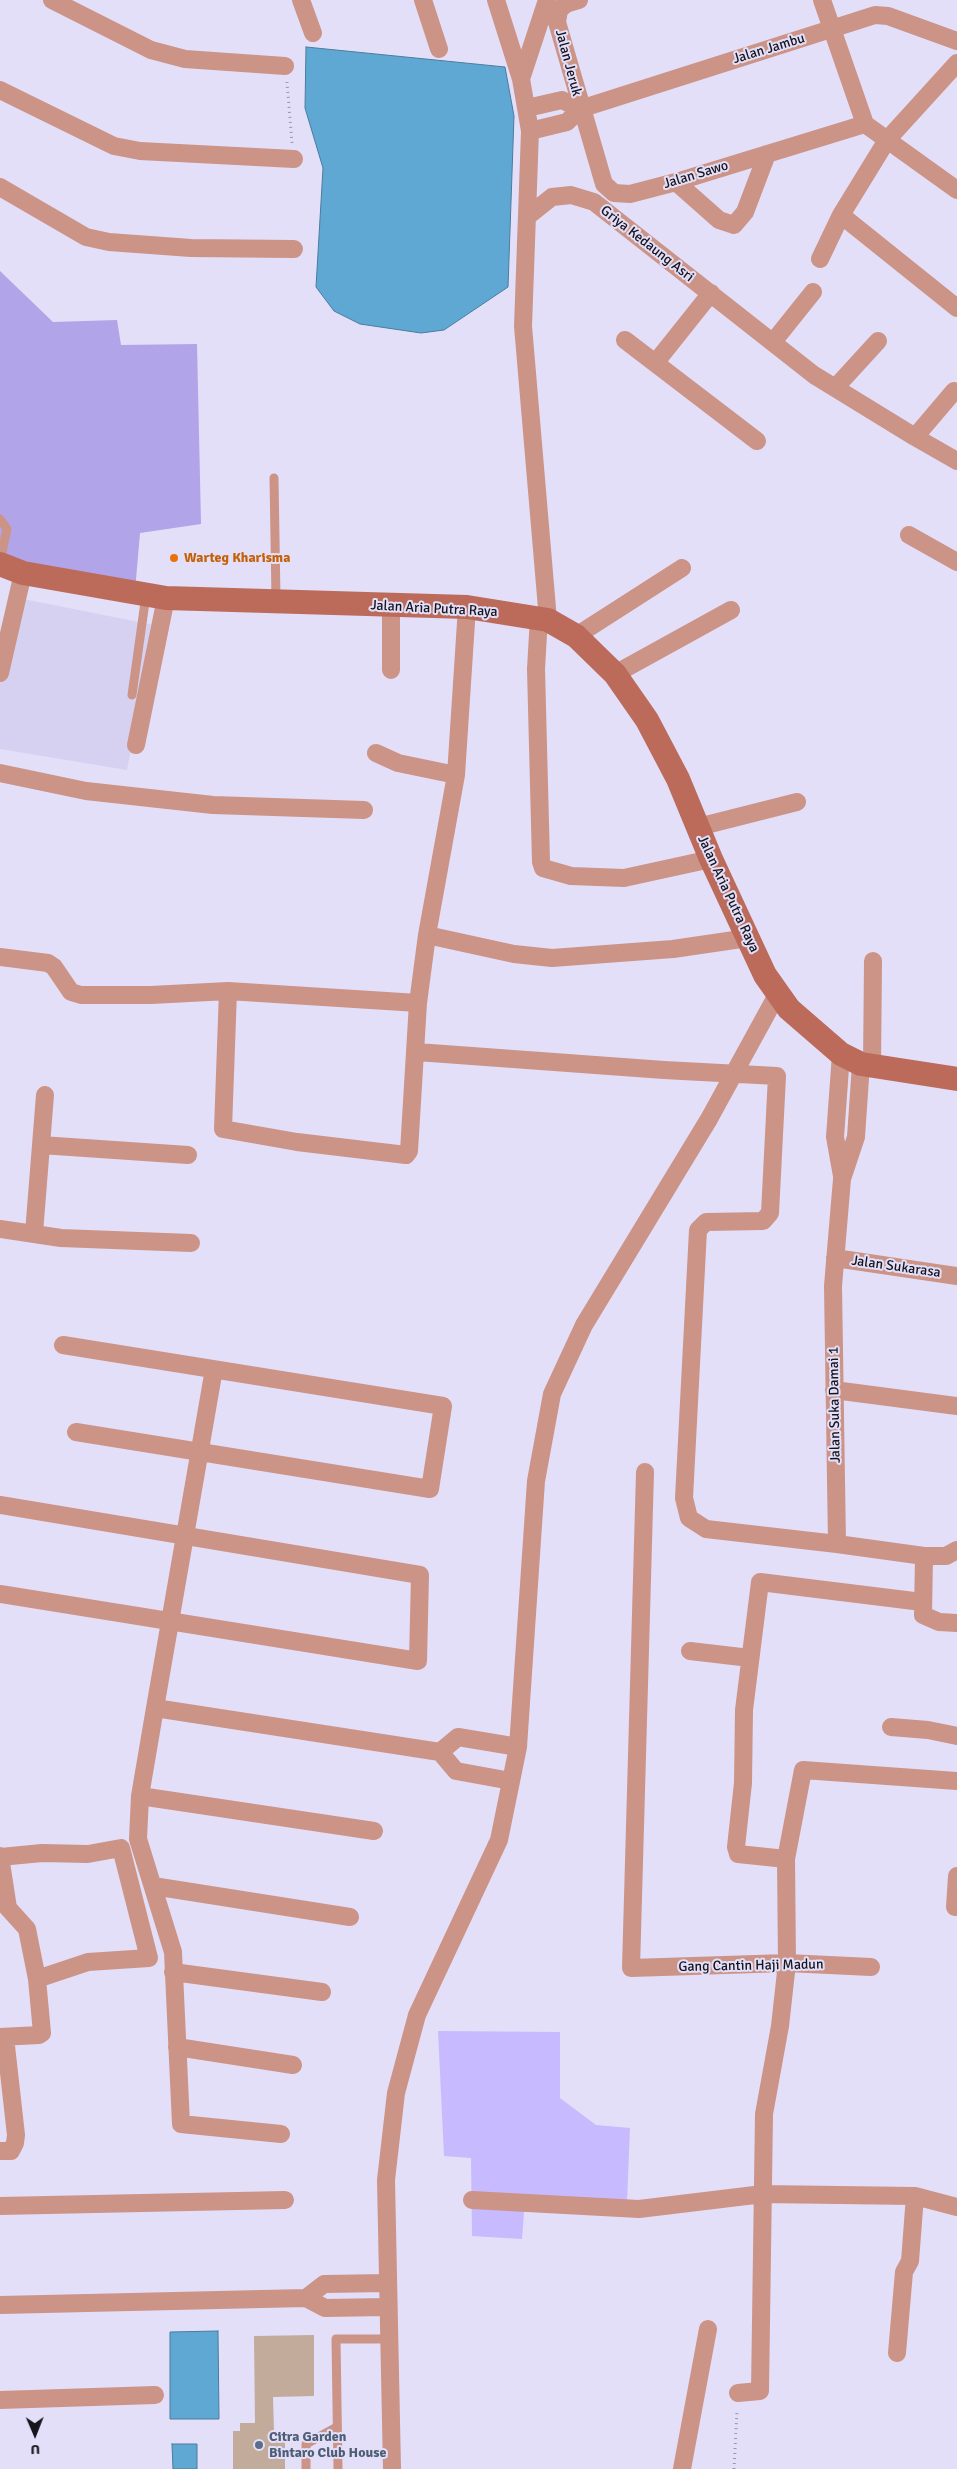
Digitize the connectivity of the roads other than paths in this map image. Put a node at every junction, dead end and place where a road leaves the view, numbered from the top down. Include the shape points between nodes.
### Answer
1 (52, 0) edge
2 (301, 0) edge
3 (423, 0) edge
4 (496, 0) edge
5 (547, 0) edge
6 (579, 0) edge
7 (822, 0) edge
8 (831, 30) junction
9 (313, 34) dead end
10 (957, 41) edge
11 (440, 50) dead end
12 (285, 66) road end
13 (955, 68) edge
14 (520, 79) junction
15 (0, 90) edge
16 (527, 108) junction
17 (580, 109) junction
18 (865, 124) junction
19 (530, 130) junction
20 (888, 140) junction
21 (767, 154) junction
22 (294, 159) road end
23 (676, 182) junction
24 (0, 187) edge
25 (957, 190) edge
26 (841, 215) junction
27 (528, 216) junction
28 (294, 249) dead end
29 (820, 259) dead end
30 (813, 292) dead end
31 (711, 293) junction
32 (957, 308) edge
33 (625, 340) dead end
34 (878, 341) dead end
35 (773, 342) junction
36 (656, 362) junction
37 (835, 388) junction
38 (954, 391) dead end
39 (915, 437) junction
40 (757, 441) dead end
41 (957, 461) edge
42 (274, 478) dead end
43 (0, 519) edge
44 (908, 535) dead end
45 (957, 562) edge
46 (0, 563) edge
47 (682, 568) dead end
48 (23, 573) junction
49 (156, 596) junction
50 (276, 602) junction
51 (391, 605) junction
52 (467, 607) junction
53 (731, 610) dead end
54 (544, 619) junction
55 (576, 636) junction
56 (1, 666) edge
57 (391, 670) dead end
58 (615, 674) junction
59 (132, 695) dead end
60 (136, 746) dead end
61 (376, 753) dead end
62 (0, 773) edge
63 (456, 775) junction
64 (797, 802) dead end
65 (364, 810) dead end
66 (698, 827) junction
67 (711, 859) junction
68 (427, 935) junction
69 (748, 938) junction
70 (0, 957) edge
71 (873, 961) dead end
72 (228, 991) junction
73 (778, 993) junction
74 (418, 1003) junction
75 (417, 1052) junction
76 (858, 1062) junction
77 (733, 1074) junction
78 (957, 1079) edge
79 (45, 1095) dead end
80 (41, 1145) junction
81 (188, 1155) dead end
82 (0, 1229) edge
83 (34, 1233) junction
84 (191, 1243) dead end
85 (835, 1258) junction
86 (957, 1276) edge
87 (63, 1345) dead end
88 (214, 1369) junction
89 (834, 1390) junction
90 (957, 1406) edge
91 (76, 1432) dead end
92 (199, 1452) junction
93 (645, 1472) dead end
94 (0, 1505) edge
95 (185, 1536) junction
96 (837, 1544) junction
97 (957, 1550) edge
98 (924, 1556) junction
99 (0, 1594) edge
100 (922, 1602) junction
101 (170, 1621) junction
102 (957, 1623) edge
103 (690, 1651) dead end
104 (750, 1658) junction
105 (155, 1708) junction
106 (891, 1727) dead end
107 (957, 1736) edge
108 (518, 1747) junction
109 (440, 1752) junction
110 (957, 1780) edge
111 (511, 1781) junction
112 (140, 1796) junction
113 (374, 1831) dead end
114 (0, 1856) edge
115 (786, 1859) junction
116 (957, 1876) edge
117 (152, 1886) junction
118 (955, 1907) dead end
119 (350, 1917) dead end
120 (787, 1963) junction
121 (871, 1967) dead end
122 (174, 1972) junction
123 (37, 1979) junction
124 (322, 1992) dead end
125 (2, 2037) edge
126 (177, 2046) junction
127 (293, 2066) dead end
128 (281, 2134) dead end
129 (0, 2151) edge
130 (763, 2194) junction
131 (915, 2196) junction
132 (285, 2200) dead end
133 (472, 2200) dead end
134 (0, 2206) edge
135 (957, 2207) edge
136 (387, 2283) junction
137 (306, 2298) junction
138 (0, 2305) edge
139 (387, 2307) junction
140 (708, 2329) dead end
141 (388, 2339) junction
142 (897, 2353) dead end
143 (738, 2393) road end
144 (155, 2395) dead end
145 (0, 2400) edge
146 (337, 2427) junction
147 (306, 2469) edge
148 (338, 2469) edge
149 (392, 2469) edge
150 (682, 2469) edge

1 - 12 street via 151,50 185,59
2 - 9 street
3 - 11 street
4 - 14 street
5 - 14 street
6 - 17 street, Jalan Jeruk via 559,10 556,22
7 - 8 street
8 - 10 street, Jalan Jambu via 881,15
8 - 17 street, Jalan Jambu
8 - 18 street
13 - 20 street
14 - 16 street
15 - 22 street via 114,146 140,151
16 - 17 street via 562,100
16 - 19 street
17 - 19 street, Jalan Jambu via 567,122
17 - 23 street, Jalan Sawo via 604,184 614,193 630,194
18 - 20 street
18 - 21 street, Jalan Sawo
19 - 27 street
20 - 25 street
20 - 26 street
21 - 23 street, Jalan Sawo
21 - 23 street via 745,212 734,225 719,220
24 - 28 street via 86,237 109,242 191,248
26 - 29 street
26 - 32 street
27 - 31 street, Griya Kedaung Asri via 552,197 571,195 594,202
27 - 54 street via 523,326
30 - 35 street
31 - 35 street, Griya Kedaung Asri
31 - 36 street
33 - 36 street
34 - 37 street
35 - 37 street, Griya Kedaung Asri
36 - 40 street
37 - 39 street, Griya Kedaung Asri
38 - 39 street
39 - 41 street, Griya Kedaung Asri
42 - 50 lane
43 - 46 lane via 7,529
44 - 45 street
46 - 48 main road, Jalan Aria Putra Raya
47 - 55 street
48 - 49 main road, Jalan Aria Putra Raya
48 - 56 street
49 - 50 main road, Jalan Aria Putra Raya
49 - 59 lane
49 - 60 street
50 - 51 main road, Jalan Aria Putra Raya
51 - 52 main road, Jalan Aria Putra Raya
51 - 57 street
52 - 54 main road, Jalan Aria Putra Raya
52 - 63 street
53 - 58 street
54 - 55 main road, Jalan Aria Putra Raya
54 - 67 street via 536,669 543,868 571,876 624,878
55 - 58 main road, Jalan Aria Putra Raya
58 - 66 main road, Jalan Aria Putra Raya via 647,720 678,779
61 - 63 street via 398,763
62 - 65 street via 86,791 213,805
63 - 68 street
64 - 66 street
66 - 67 main road, Jalan Aria Putra Raya
67 - 69 main road, Jalan Aria Putra Raya
68 - 69 street via 514,954 552,958 673,949
68 - 74 street
69 - 73 main road, Jalan Aria Putra Raya via 765,975
70 - 72 street via 48,962 71,992 80,995
71 - 76 street, Jalan Suka Damai 1
72 - 74 street
72 - 75 street via 222,1126 228,1131 406,1155 409,1151
73 - 76 main road, Jalan Aria Putra Raya via 789,1009
73 - 77 street
74 - 75 street
75 - 77 street
76 - 78 main road
76 - 85 street, Jalan Suka Damai 1 via 836,1137 842,1179
77 - 96 street via 777,1076 770,1213 763,1221 706,1222 698,1230 684,1498 689,1518 706,1529
77 - 108 street via 584,1325 552,1394 536,1481
79 - 80 street
80 - 81 street
80 - 83 street
82 - 83 street
83 - 84 street via 61,1238
85 - 86 street, Jalan Sukarasa
85 - 89 street, Jalan Suka Damai 1
87 - 88 street
88 - 92 street
88 - 92 street via 443,1406 430,1489
89 - 90 street
89 - 96 street, Jalan Suka Damai 1
91 - 92 street
92 - 95 street
93 - 120 street, Gang Cantin Haji Madun via 631,1968
94 - 95 street
95 - 101 street
95 - 101 street via 420,1575 418,1661
96 - 98 street
97 - 98 street via 946,1556
98 - 100 street
99 - 101 street
100 - 102 street via 925,1618
100 - 104 street via 761,1582
101 - 105 street
103 - 104 street
104 - 115 street via 736,1846 738,1854
105 - 109 street
105 - 112 street
106 - 107 street
108 - 109 street via 458,1737
108 - 111 street
109 - 111 street via 456,1771
110 - 115 street via 803,1770
111 - 136 street via 499,1840 417,2015 396,2093 386,2180
112 - 113 street
112 - 117 street via 138,1839
114 - 123 street via 8,1908 27,1929
114 - 123 street via 88,1854 121,1848 150,1958 88,1962
115 - 120 street
116 - 118 street
117 - 119 street
117 - 122 street via 172,1952
120 - 121 street, Gang Cantin Haji Madun
120 - 130 street via 780,2026 764,2114
122 - 124 street
122 - 126 street
123 - 125 street via 42,2032 39,2035
125 - 129 street via 16,2135 11,2151
126 - 127 street
126 - 128 street via 181,2124
130 - 131 street
130 - 133 street via 639,2209
130 - 143 street via 760,2391
131 - 135 street
131 - 142 street
132 - 134 street
136 - 137 street via 324,2284
136 - 139 street
137 - 138 street
137 - 139 street via 325,2308
139 - 141 street
140 - 150 street
141 - 146 lane via 336,2339
141 - 149 street
144 - 145 street
146 - 147 lane via 306,2444
146 - 148 lane

